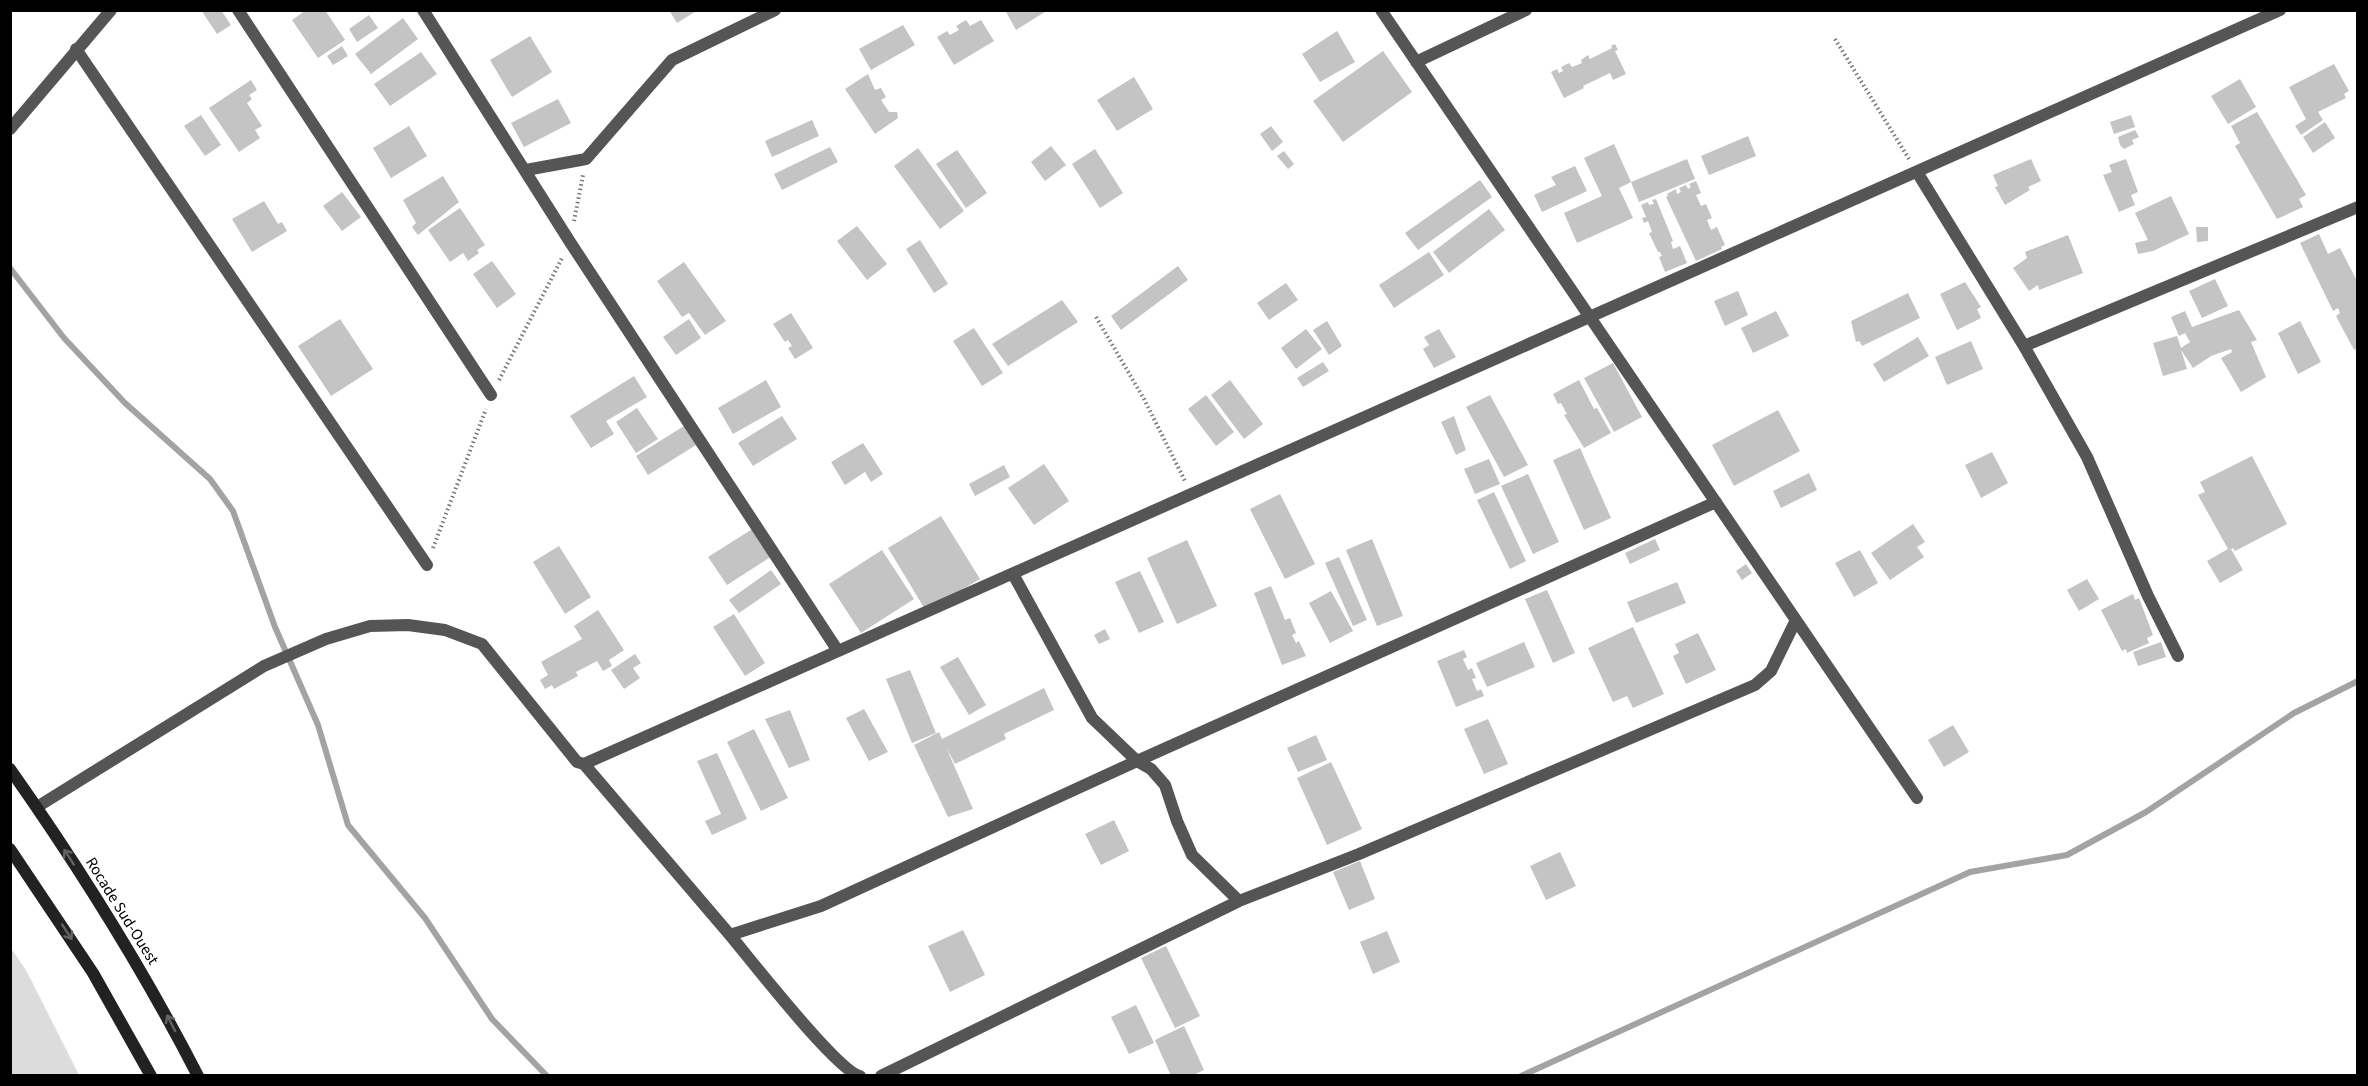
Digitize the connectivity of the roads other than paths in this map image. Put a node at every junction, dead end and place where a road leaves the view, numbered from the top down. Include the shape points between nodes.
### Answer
1 (111, 10) edge
2 (238, 10) edge
3 (423, 10) edge
4 (775, 10) edge
5 (1381, 10) edge
6 (1526, 10) edge
7 (2280, 10) edge
8 (76, 49) junction
9 (1416, 62) junction
10 (10, 129) edge
11 (526, 170) junction
12 (1917, 172) junction
13 (2358, 207) edge
14 (1590, 318) junction
15 (2024, 346) junction
16 (491, 395) road end
17 (1716, 502) junction
18 (427, 565) road end
19 (1013, 574) junction
20 (1796, 620) junction
21 (838, 651) junction
22 (2178, 656) dead end
23 (1137, 761) junction
24 (584, 764) junction
25 (10, 769) edge
26 (1917, 798) dead end
27 (37, 807) junction
28 (10, 849) edge
29 (1239, 902) junction
30 (730, 935) junction
31 (151, 1076) edge
32 (198, 1076) edge
33 (860, 1076) edge
34 (881, 1076) edge

1 - 8 street
2 - 16 street
3 - 11 street
4 - 11 street via 672,60 586,159
5 - 9 street
6 - 9 street
7 - 12 street
8 - 10 street
8 - 18 street
9 - 14 street
11 - 21 street
12 - 14 street
12 - 15 street
13 - 15 street
14 - 17 street
14 - 19 street
15 - 22 street via 2087,457
17 - 20 street
17 - 23 street
19 - 21 street
19 - 23 street via 1092,718
20 - 26 street
20 - 29 street via 1771,671 1755,685
21 - 24 street
23 - 29 street via 1152,769 1165,785 1192,855
23 - 30 street via 821,906
24 - 27 street via 577,762 482,644 445,630 408,625 370,626 326,639 264,666
24 - 30 street
25 - 27 main road, Rocade Sud-Ouest
32 -> 27 main road, Rocade Sud-Ouest via 164,1011
28 -> 31 main road via 93,972
29 - 34 street
30 - 33 street via 841,1064

